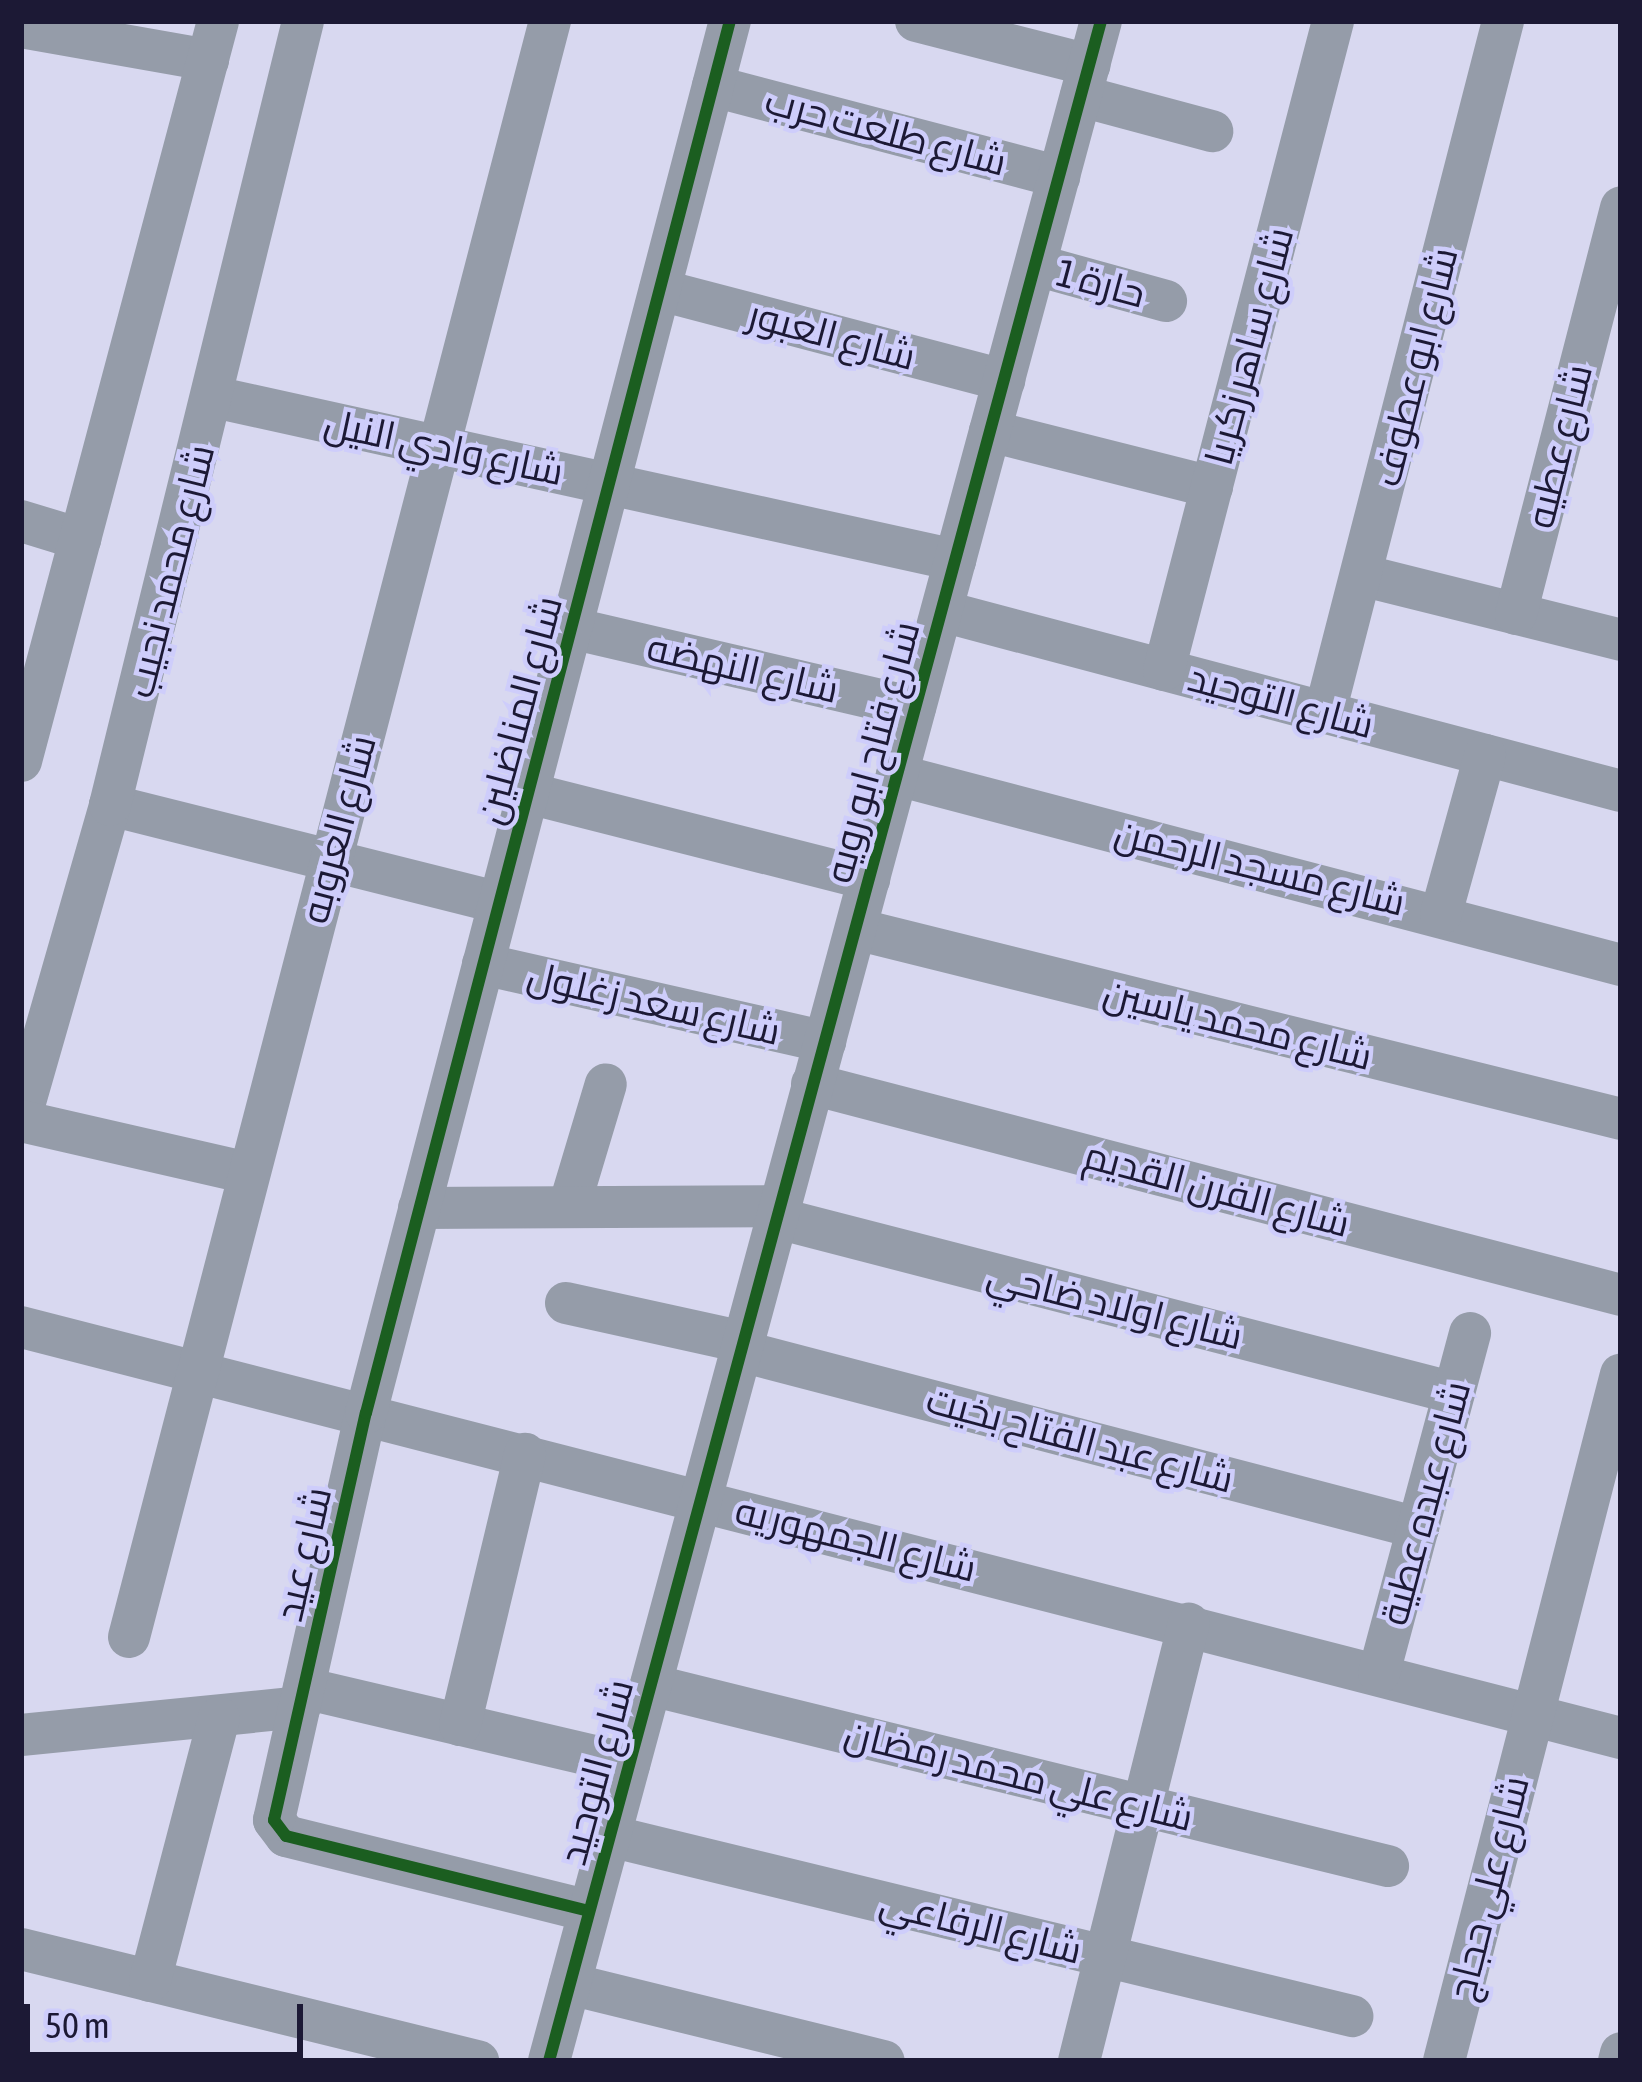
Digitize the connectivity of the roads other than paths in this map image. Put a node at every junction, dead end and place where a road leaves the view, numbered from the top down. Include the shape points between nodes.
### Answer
1 (304, 21) edge
2 (550, 21) edge
3 (730, 21) edge
4 (916, 21) edge
5 (1101, 21) edge
6 (1333, 21) edge
7 (1503, 21) edge
8 (21, 27) edge
9 (213, 40) edge
10 (1085, 81) junction
11 (713, 86) junction
12 (1212, 131) dead end
13 (1059, 177) junction
14 (1621, 207) edge
15 (1036, 265) junction
16 (1612, 278) edge
17 (660, 290) junction
18 (1166, 301) dead end
19 (1004, 380) junction
20 (214, 397) junction
21 (990, 431) junction
22 (439, 445) junction
23 (609, 483) junction
24 (1212, 487) junction
25 (21, 520) edge
26 (80, 539) junction
27 (955, 560) junction
28 (1361, 575) junction
29 (942, 611) junction
30 (1516, 614) junction
31 (571, 628) junction
32 (1621, 640) edge
33 (1164, 670) junction
34 (28, 704) edge
35 (915, 708) junction
36 (1325, 712) junction
37 (1485, 755) junction
38 (21, 761) edge
39 (898, 775) junction
40 (1621, 791) edge
41 (528, 793) junction
42 (110, 805) junction
43 (330, 861) junction
44 (869, 879) junction
45 (499, 903) junction
46 (1441, 914) junction
47 (856, 929) junction
48 (483, 964) junction
49 (1621, 965) edge
50 (825, 1042) junction
51 (606, 1084) dead end
52 (812, 1084) junction
53 (21, 1119) edge
54 (1621, 1120) edge
55 (248, 1173) junction
56 (569, 1207) junction
57 (419, 1208) junction
58 (779, 1212) junction
59 (1621, 1294) edge
60 (566, 1303) dead end
61 (21, 1327) edge
62 (1470, 1333) dead end
63 (742, 1346) junction
64 (203, 1372) junction
65 (1621, 1374) edge
66 (1454, 1393) junction
67 (366, 1413) junction
68 (525, 1454) junction
69 (701, 1499) junction
70 (1418, 1528) junction
71 (1190, 1624) junction
72 (129, 1637) dead end
73 (1379, 1673) junction
74 (651, 1685) junction
75 (302, 1698) junction
76 (1532, 1714) junction
77 (219, 1718) junction
78 (460, 1725) junction
79 (21, 1735) edge
80 (1621, 1738) edge
81 (629, 1764) junction
82 (1144, 1805) junction
83 (610, 1836) junction
84 (1388, 1866) dead end
85 (590, 1911) junction
86 (21, 1949) edge
87 (1105, 1956) junction
88 (150, 1981) junction
89 (570, 1984) junction
90 (1352, 2016) dead end
91 (478, 2061) edge
92 (549, 2061) edge
93 (884, 2061) edge
94 (1078, 2061) edge
95 (1444, 2061) edge

1 - 20 street, شارع محمد نجيب
2 - 22 street, شارع العروبه
3 - 11 street, شارع المناضلين
4 - 10 street
5 - 10 street, شارع فتاح ابو رويه
6 - 24 street, شارع ساهر زكريا
7 - 28 street, شارع ابو عطوف
8 - 9 street
9 - 26 street
10 - 12 street
10 - 13 street, شارع فتاح ابو رويه
11 - 13 street, شارع طلعت حرب
11 - 17 street, شارع المناضلين
13 - 15 street, شارع فتاح ابو رويه
14 - 16 street, شارع عطيه
15 - 18 street, حارة 1
15 - 19 street, شارع فتاح ابو رويه
16 - 30 street, شارع عطيه
17 - 19 street, شارع العبور
17 - 23 street, شارع المناضلين
19 - 21 street, شارع فتاح ابو رويه
20 - 22 street, شارع وادي النيل
20 - 42 street, شارع محمد نجيب
21 - 24 street
21 - 27 street, شارع فتاح ابو رويه
22 - 23 street, شارع وادي النيل
22 - 43 street, شارع العروبه
23 - 27 street, شارع وادي النيل
23 - 31 street, شارع المناضلين
24 - 33 street, شارع ساهر زكريا
25 - 26 street
26 - 34 street
27 - 29 street, شارع فتاح ابو رويه
28 - 30 street
28 - 36 street, شارع ابو عطوف
29 - 33 street, شارع التوحيد
29 - 35 street, شارع فتاح ابو رويه
30 - 32 street
31 - 35 street, شارع النهضه
31 - 41 street, شارع المناضلين
33 - 36 street, شارع التوحيد
34 - 38 street
35 - 39 street, شارع فتاح ابو رويه
36 - 37 street, شارع التوحيد
37 - 40 street, شارع التوحيد
37 - 46 street
39 - 44 street, شارع فتاح ابو رويه
39 - 46 street, شارع مسجد الرحمن
41 - 44 street
41 - 45 street, شارع المناضلين
42 - 43 street
42 - 53 street, شارع محمد نجيب
43 - 45 street
43 - 55 street, شارع العروبه
44 - 47 street, شارع فتاح ابو رويه
45 - 48 street, شارع المناضلين
46 - 49 street, شارع مسجد الرحمن
47 - 50 street, شارع فتاح ابو رويه
47 - 54 street, شارع محمد ياسين
48 - 50 street, شارع سعد زغلول
48 - 57 street, شارع المناضلين
50 - 52 street, شارع فتاح ابو رويه
51 - 56 street
52 - 58 street, شارع فتاح ابو رويه
52 - 59 street, شارع الفرن القديم
53 - 55 street
55 - 64 street, شارع العروبه
56 - 57 street, شارع اولاد ضاحي
56 - 58 street, شارع اولاد ضاحي
57 - 67 street, شارع المناضلين
58 - 63 street, شارع فتاح ابو رويه
58 - 66 street, شارع اولاد ضاحي
60 - 63 street, شارع عبد الفتاح بخيت
61 - 64 street, شارع الجمهوريه
62 - 66 street, شارع عبده عطية
63 - 69 street, شارع فتاح ابو رويه
63 - 70 street, شارع عبد الفتاح بخيت
64 - 67 street, شارع الجمهوريه
64 - 72 street, شارع العروبه
65 - 76 street, شارع علي حجاج
66 - 70 street, شارع عبده عطية
67 - 68 street, شارع الجمهوريه
67 - 75 street, شارع عيد
68 - 69 street, شارع الجمهوريه
68 - 78 street
69 - 71 street, شارع الجمهوريه
69 - 74 street, شارع التوحيد
70 - 73 street, شارع عبده عطية
71 - 73 street, شارع الجمهوريه
71 - 82 street
73 - 76 street, شارع الجمهوريه
74 - 81 street, شارع التوحيد
74 - 82 street, شارع علي محمد رمضان
75 - 77 street
75 - 78 street
75 - 85 street, شارع عيد via 274,1820 280,1832
76 - 80 street, شارع الجمهوريه
76 - 95 street, شارع علي حجاج
77 - 79 street
77 - 88 street
78 - 81 street
81 - 83 street, شارع التوحيد
82 - 84 street, شارع علي محمد رمضان
82 - 87 street
83 - 85 street, شارع التوحيد
83 - 87 street, شارع الرفاعي
85 - 89 street, شارع التوحيد
86 - 88 street
87 - 90 street, شارع الرفاعي
87 - 94 street
88 - 91 street
89 - 92 street, شارع التوحيد
89 - 93 street

